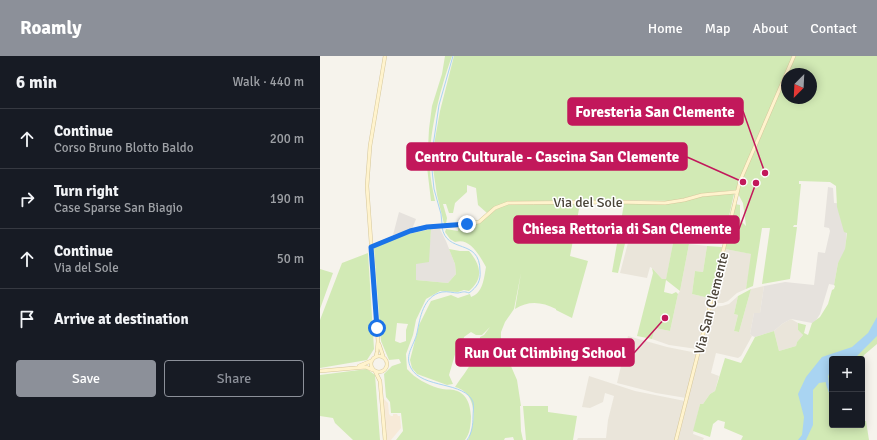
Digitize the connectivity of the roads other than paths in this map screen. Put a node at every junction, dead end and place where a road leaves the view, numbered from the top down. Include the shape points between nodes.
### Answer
1 (386, 56) edge
2 (794, 56) edge
3 (736, 192) junction
4 (371, 247) junction
5 (378, 341) junction
6 (376, 356) junction
7 (382, 356) junction
8 (371, 361) junction
9 (353, 368) junction
10 (374, 370) junction
11 (320, 371) edge
12 (382, 372) junction
13 (380, 381) junction
14 (385, 440) edge
15 (676, 440) edge

1 - 4 street via 370,146 368,186
2 - 3 street, Via San Clemente
3 - 4 street, Via del Sole via 709,194 665,203 508,203 494,208 479,222 460,226 427,227
3 - 15 street, Via San Clemente
4 - 5 street
5 - 6 street
5 - 7 street
6 - 7 street
6 - 8 street
7 - 12 street via 388,364
8 - 9 street
8 - 10 street
9 - 10 street via 366,367
9 - 11 street
10 - 12 street
10 - 13 street
12 - 13 street
13 - 14 street

